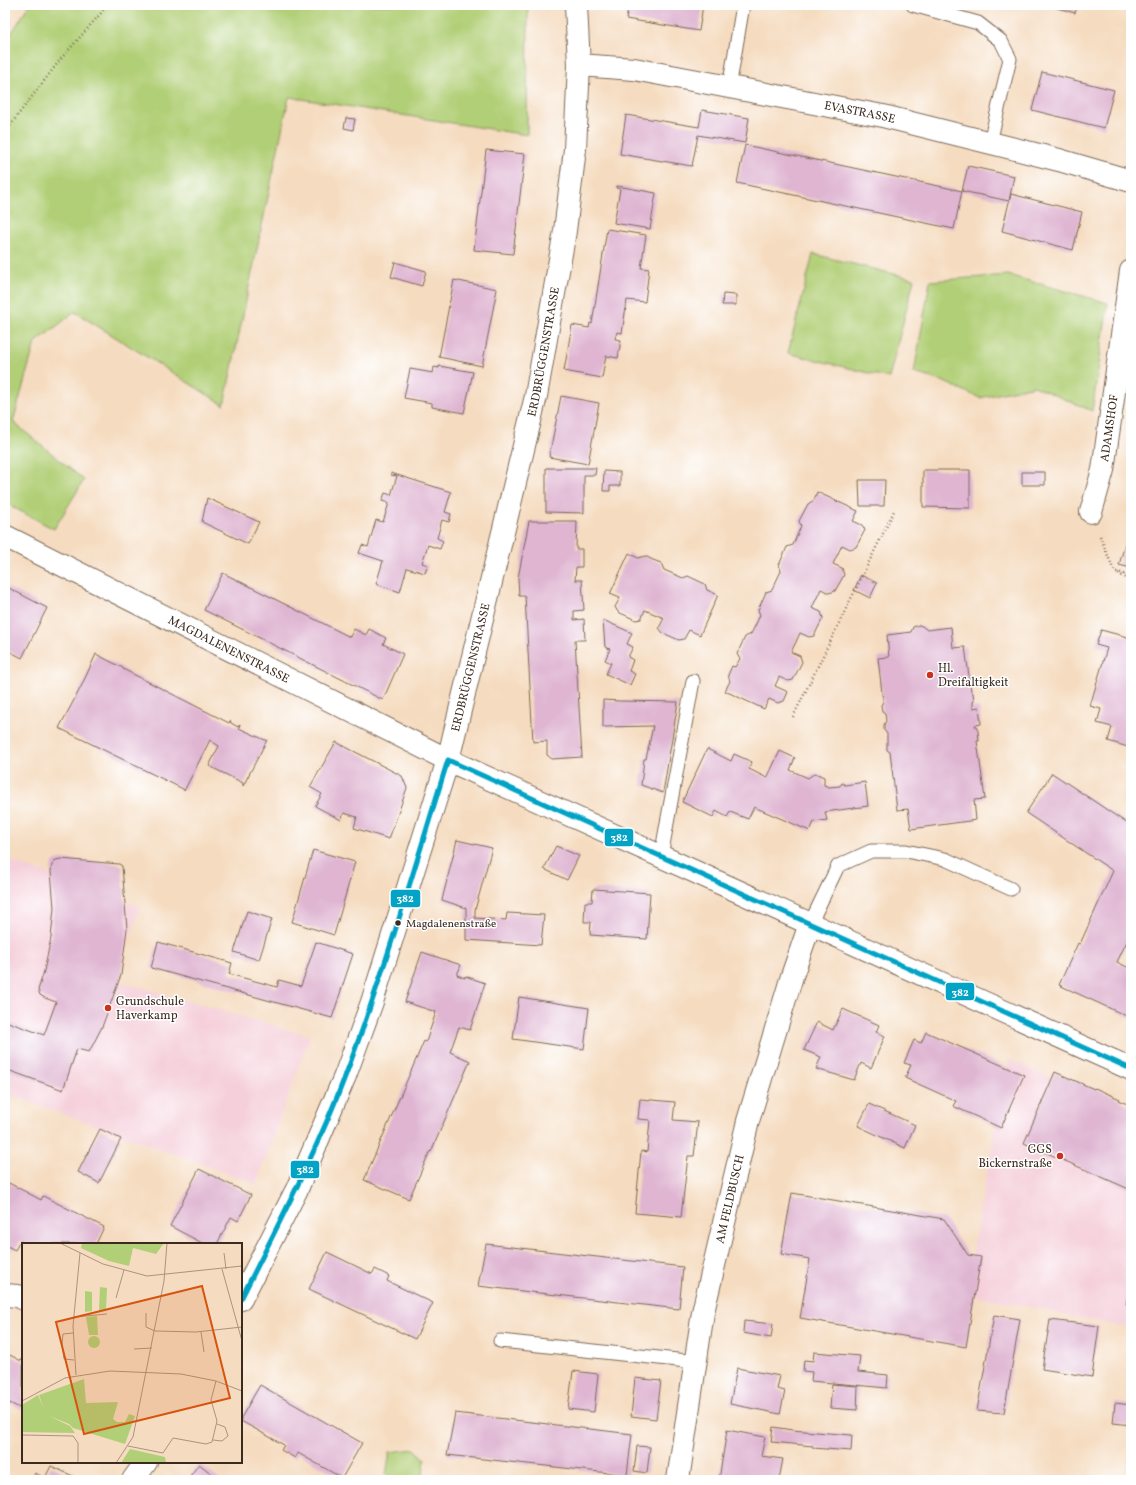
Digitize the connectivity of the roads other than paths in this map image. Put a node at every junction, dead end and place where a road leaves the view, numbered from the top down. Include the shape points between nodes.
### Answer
1 (576, 5) edge
2 (743, 5) edge
3 (913, 5) edge
4 (578, 65) junction
5 (729, 88) junction
6 (990, 142) junction
7 (1131, 181) edge
8 (1131, 271) edge
9 (1091, 512) road end
10 (5, 536) edge
11 (693, 681) dead end
12 (448, 760) junction
13 (661, 856) junction
14 (1011, 889) dead end
15 (810, 924) junction
16 (1131, 1069) edge
17 (5, 1295) edge
18 (242, 1297) edge
19 (22, 1298) edge
20 (500, 1340) dead end
21 (696, 1362) junction
22 (145, 1463) edge
23 (133, 1480) edge
24 (678, 1480) edge

1 - 4 street, ERDBRÜGGENSTRASSE
2 - 5 lane
3 - 6 lane via 978,23 1001,41 1010,59
4 - 5 street, EVASTRASSE via 634,69
4 - 12 street, ERDBRÜGGENSTRASSE via 575,149 565,231 536,396
5 - 6 street, EVASTRASSE via 883,116
6 - 7 street, EVASTRASSE
8 - 9 street, ADAMSHOF via 1103,470
10 - 12 street, MAGDALENENSTRASSE
11 - 13 lane
12 - 13 street, MAGDALENENSTRASSE
12 - 18 street, ERDBRÜGGENSTRASSE via 372,1002 345,1076 297,1189
13 - 15 street, MAGDALENENSTRASSE
14 - 15 lane via 945,860 906,851 871,851 838,866
15 - 16 street, MAGDALENENSTRASSE
15 - 21 street, AM FELDBUSCH via 748,1121 703,1312
17 - 19 street
20 - 21 lane
21 - 24 street, AM FELDBUSCH
22 - 23 street

